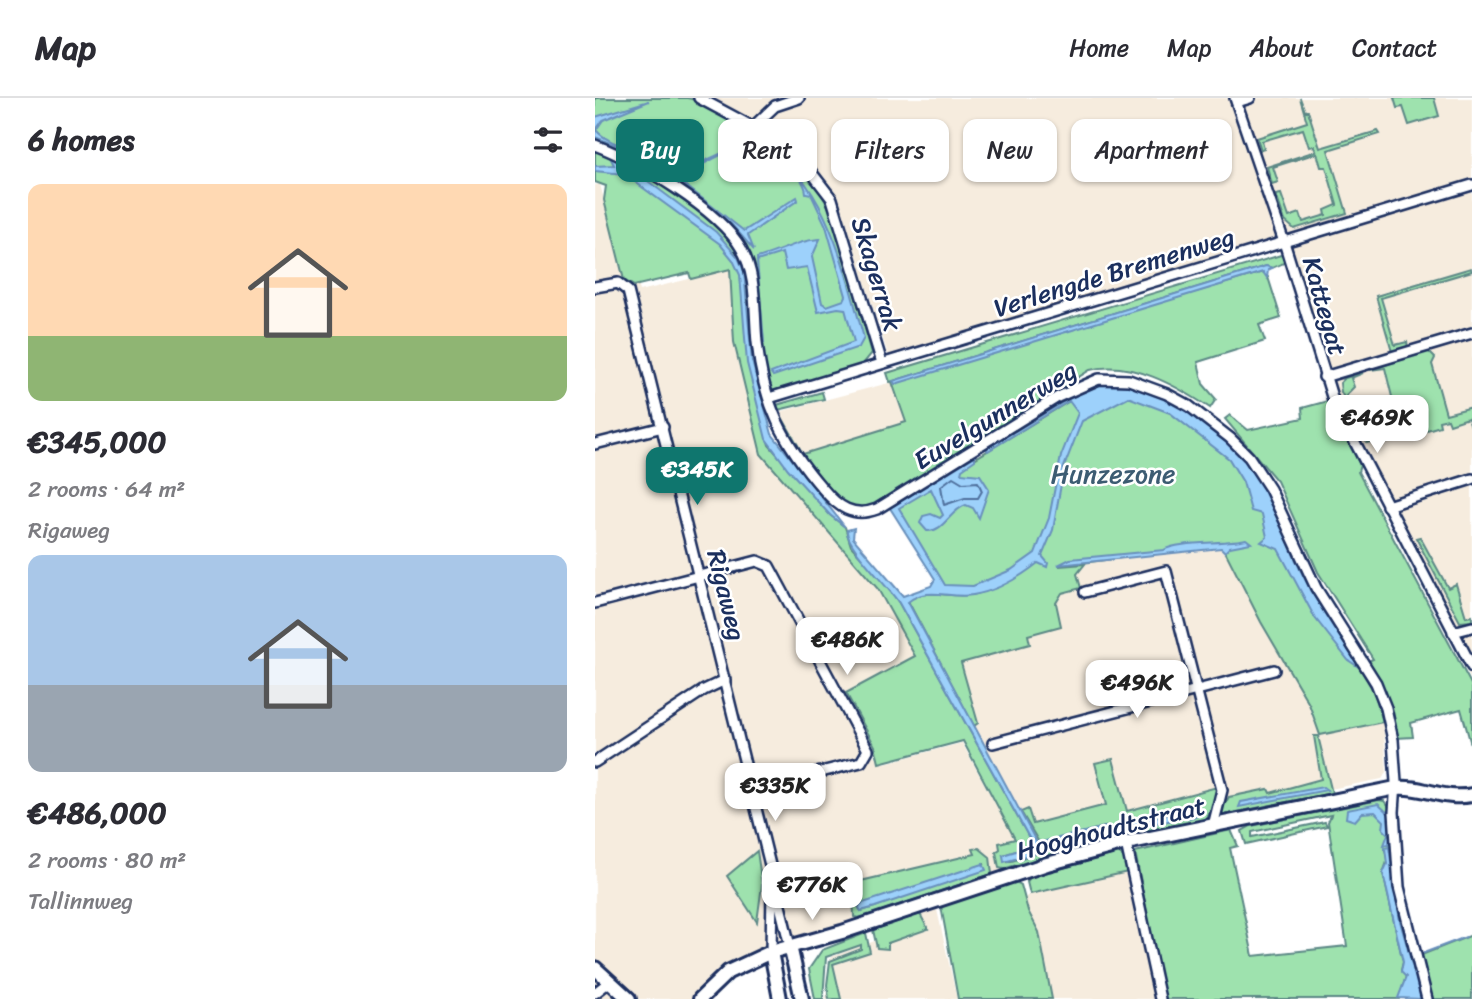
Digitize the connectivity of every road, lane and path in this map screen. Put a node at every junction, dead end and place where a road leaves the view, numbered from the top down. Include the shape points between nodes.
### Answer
1 (699, 98) edge
2 (799, 98) edge
3 (1250, 98) edge
4 (1236, 100) edge
5 (743, 119) edge
6 (761, 119) edge
7 (595, 145) edge
8 (817, 179) edge
9 (1472, 185) edge
10 (1284, 242) junction
11 (595, 287) edge
12 (1472, 333) edge
13 (882, 363) junction
14 (1324, 377) junction
15 (769, 398) junction
16 (663, 427) junction
17 (595, 444) edge
18 (1472, 479) edge
19 (1387, 506) junction
20 (698, 576) junction
21 (1085, 592) dead end
22 (595, 603) edge
23 (1472, 627) edge
24 (1454, 632) junction
25 (1472, 667) edge
26 (1274, 670) dead end
27 (725, 680) junction
28 (1198, 689) junction
29 (993, 743) dead end
30 (595, 762) edge
31 (1396, 788) junction
32 (752, 789) junction
33 (1472, 795) edge
34 (1213, 826) junction
35 (1126, 843) junction
36 (769, 864) junction
37 (791, 950) junction
38 (772, 956) junction
39 (595, 968) edge
40 (609, 982) junction
41 (595, 993) edge
42 (629, 999) edge
43 (700, 999) edge
44 (780, 999) edge
45 (802, 999) edge
46 (1160, 999) edge
47 (1427, 999) edge

1 - 5 street, Skagerrak
2 - 6 street via 775,106
3 - 4 street
4 - 10 street, Kattegat
7 - 15 street, Euvelgunnerweg via 649,171 736,240 750,270 760,364
8 - 13 street, Skagerrak via 832,199
9 - 10 street, Verlengde Bremenweg
10 - 13 street, Verlengde Bremenweg
10 - 14 street, Kattegat
11 - 16 street, Rigaweg via 615,283 627,288
12 - 14 street
13 - 15 street, Verlengde Bremenweg
14 - 19 street, Kattegat
15 - 31 street, Euvelgunnerweg via 778,428 797,459 841,506 860,514 877,509 1058,397 1094,380 1116,378 1137,383 1189,406 1237,444 1263,476 1316,588 1376,684 1391,725
16 - 17 street
16 - 20 street, Rigaweg
18 - 19 street
19 - 24 street, Kattegat
20 - 22 street
20 - 27 street, Rigaweg
20 - 32 street via 757,561 769,566 868,747 861,762
21 - 28 street via 1166,571
23 - 24 street
24 - 25 street, Kattegat
26 - 28 street
27 - 30 street
27 - 32 street, Rigaweg
28 - 29 street
28 - 34 street via 1222,790
31 - 33 street via 1449,798
31 - 34 street, Hooghoudtstraat
31 - 47 street, Euvelgunnerweg via 1399,887
32 - 36 street, Rigaweg
34 - 35 street, Hooghoudtstraat
35 - 37 street, Hooghoudtstraat via 1020,872
35 - 46 street
36 - 37 street, Rigaweg
36 - 38 street, Rigaweg
37 - 38 street, Hooghoudtstraat
37 - 45 street
38 - 43 street, Hooghoudtstraat via 716,983
38 - 44 street
39 - 40 street
40 - 41 street
40 - 42 street

